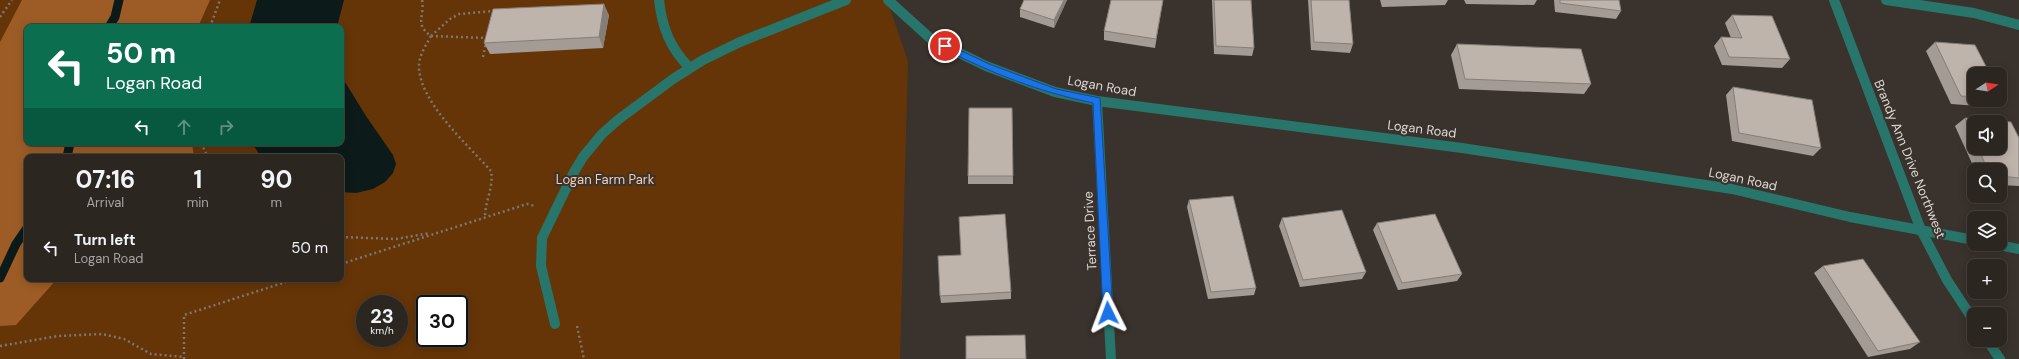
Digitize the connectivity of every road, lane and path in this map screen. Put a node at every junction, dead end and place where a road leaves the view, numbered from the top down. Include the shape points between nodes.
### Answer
1 (12, 0) edge
2 (220, 0) edge
3 (422, 0) edge
4 (660, 0) edge
5 (846, 0) edge
6 (888, 0) edge
7 (1834, 0) edge
8 (1886, 0) edge
9 (0, 17) edge
10 (493, 17) edge
11 (211, 24) edge
12 (2019, 25) edge
13 (489, 31) edge
14 (431, 36) junction
15 (487, 38) junction
16 (483, 57) edge
17 (689, 67) junction
18 (1097, 101) junction
19 (554, 211) junction
20 (484, 217) junction
21 (1921, 230) junction
22 (440, 232) junction
23 (344, 237) edge
24 (1967, 239) edge
25 (2007, 247) edge
26 (2019, 249) edge
27 (344, 263) edge
28 (286, 282) edge
29 (1967, 310) edge
30 (555, 324) dead end
31 (576, 325) dead end
32 (1, 346) edge
33 (1992, 347) edge
34 (184, 358) edge
35 (584, 359) edge
36 (1110, 359) edge
37 (2000, 359) edge

1 - 9 path
2 - 11 path
3 - 14 path via 419,23 422,30
4 - 17 street via 668,41 678,57
5 - 17 street via 718,52
6 - 18 street, Logan Road via 932,39 986,66 1055,92
7 - 21 street, Brandy Ann Drive Northwest
8 - 12 street via 1974,13
10 - 14 path via 494,10 460,14 450,19
13 - 15 path
14 - 15 path
14 - 20 path via 419,66 421,81 438,110 491,171 492,184
15 - 16 path
17 - 19 street via 602,134 583,156
18 - 21 street, Logan Road via 1462,148 1732,189 1850,217
18 - 36 street, Terrace Drive
19 - 20 path via 527,204
19 - 30 street via 542,238 541,266
20 - 22 path
21 - 24 street, Logan Road
21 - 29 street, Brandy Ann Drive Northwest via 1947,280
22 - 23 path via 396,239
22 - 27 path
25 - 26 street
28 - 34 path via 184,316
31 - 35 path
32 - 34 path via 58,336 115,336 131,341 147,353
33 - 37 street

